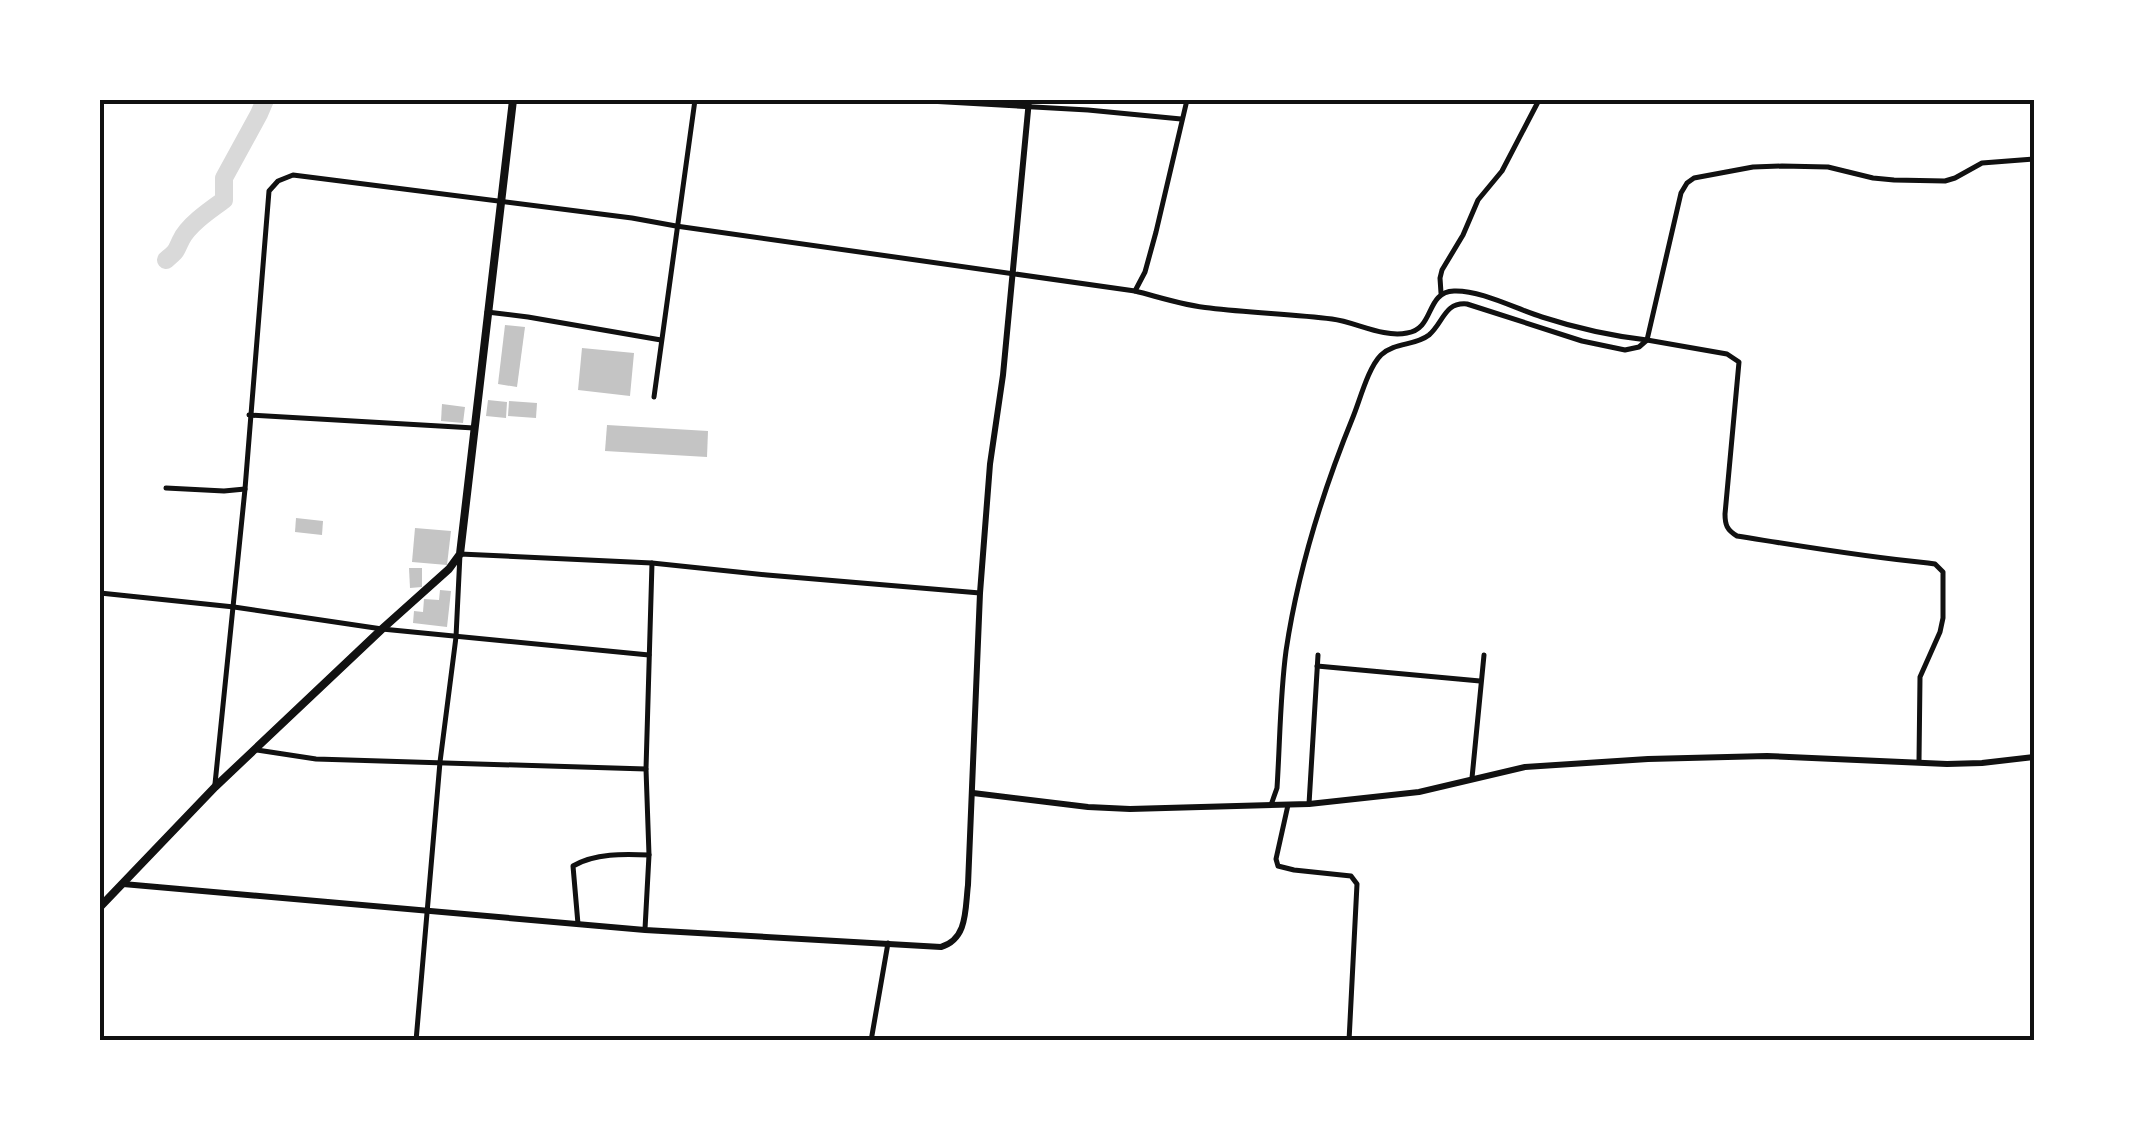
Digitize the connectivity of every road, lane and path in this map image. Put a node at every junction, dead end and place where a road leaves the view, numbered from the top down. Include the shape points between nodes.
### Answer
1 (512, 100) edge
2 (695, 100) edge
3 (911, 100) edge
4 (1186, 100) edge
5 (1538, 100) edge
6 (1028, 104) edge
7 (1181, 120) junction
8 (2034, 159) edge
9 (500, 200) junction
10 (676, 226) junction
11 (1012, 273) junction
12 (1134, 291) junction
13 (1441, 293) junction
14 (488, 312) junction
15 (660, 340) junction
16 (1647, 340) junction
17 (654, 396) dead end
18 (250, 415) junction
19 (474, 428) junction
20 (166, 488) dead end
21 (245, 489) junction
22 (460, 554) junction
23 (652, 562) junction
24 (100, 593) edge
25 (980, 593) junction
26 (234, 607) junction
27 (382, 628) junction
28 (456, 637) junction
29 (649, 655) junction
30 (1318, 655) dead end
31 (1484, 655) dead end
32 (1317, 666) junction
33 (1480, 681) junction
34 (254, 750) junction
35 (2034, 757) edge
36 (440, 762) junction
37 (1919, 762) junction
38 (646, 769) junction
39 (1472, 778) junction
40 (215, 787) junction
41 (973, 792) junction
42 (1309, 804) junction
43 (1270, 805) junction
44 (1288, 805) junction
45 (649, 855) junction
46 (123, 884) junction
47 (100, 907) edge
48 (428, 911) junction
49 (578, 924) junction
50 (645, 930) junction
51 (888, 943) junction
52 (416, 1041) edge
53 (871, 1041) edge
54 (1349, 1041) edge

1 - 9 main road
2 - 10 street
3 - 6 street
4 - 7 street
5 - 13 street via 1442,270
6 - 7 street
6 - 11 street
7 - 12 street via 1152,246
8 - 16 street via 1982,163 1945,181 1782,166 1694,178 1681,194
9 - 10 street
9 - 14 main road
9 - 18 street via 294,175 278,181 269,192
10 - 11 street
10 - 15 street
11 - 12 street
11 - 25 street
12 - 13 street via 1205,308 1334,319 1393,334 1426,322
13 - 16 street via 1477,294 1542,318
14 - 15 street
14 - 19 main road
15 - 17 street
16 - 37 street via 1739,362 1725,514 1730,531 1934,564 1943,572 1940,632 1920,676
16 - 43 street via 1625,350 1459,303 1422,340 1390,348 1375,362 1301,567 1286,654 1278,788
18 - 19 street
18 - 21 street
19 - 22 main road
20 - 21 street
21 - 26 street
22 - 23 street
22 - 27 main road
22 - 28 street
23 - 25 street
23 - 29 street
24 - 26 street
25 - 41 street
26 - 27 street
26 - 40 street
27 - 28 street
27 - 34 main road
28 - 29 street
28 - 36 street
29 - 38 street
30 - 32 street
31 - 33 street
32 - 33 street
32 - 42 street
33 - 39 street
34 - 36 street
34 - 40 main road
35 - 37 street
36 - 38 street
36 - 48 street
37 - 39 street via 1648,759
38 - 45 street
39 - 42 street via 1419,792
40 - 46 main road
41 - 43 street via 1130,809
41 - 51 street via 958,938 940,947
42 - 44 street
43 - 44 street
44 - 54 street via 1278,866 1352,876 1357,884
45 - 49 street via 575,864
45 - 50 street
46 - 47 main road
46 - 48 street
48 - 49 street
48 - 52 street
49 - 50 street
50 - 51 street
51 - 53 street

